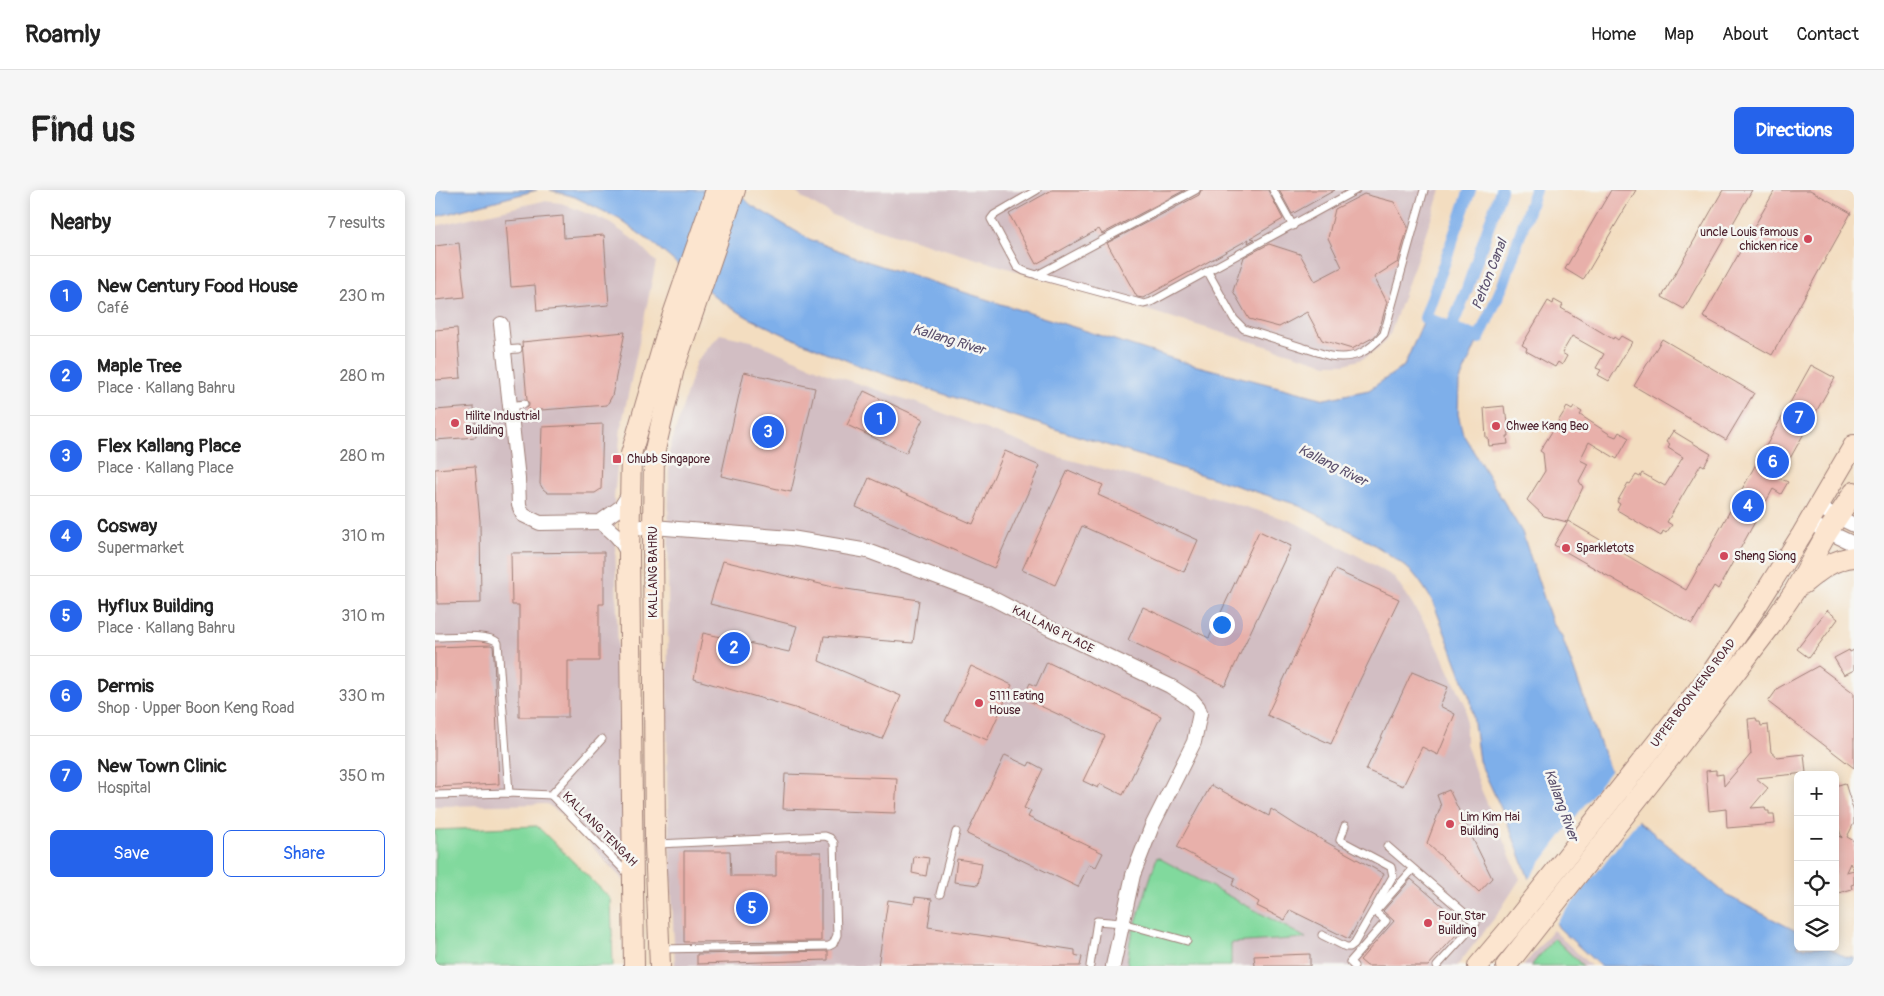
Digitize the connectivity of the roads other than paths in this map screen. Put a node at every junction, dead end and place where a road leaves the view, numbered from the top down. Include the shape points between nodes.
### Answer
1 (716, 190) edge
2 (735, 190) edge
3 (1037, 190) edge
4 (1196, 190) edge
5 (1273, 190) edge
6 (1356, 190) edge
7 (1424, 190) edge
8 (1293, 226) junction
9 (1208, 272) junction
10 (1037, 275) junction
11 (687, 304) junction
12 (501, 324) dead end
13 (524, 404) dead end
14 (509, 406) junction
15 (1854, 445) edge
16 (630, 491) junction
17 (1854, 492) edge
18 (1814, 515) junction
19 (600, 522) junction
20 (1839, 525) edge
21 (630, 527) junction
22 (653, 527) junction
23 (1854, 544) edge
24 (629, 556) junction
25 (1854, 556) edge
26 (1794, 592) junction
27 (435, 637) edge
28 (602, 739) dead end
29 (509, 793) junction
30 (435, 795) edge
31 (551, 795) junction
32 (1345, 826) dead end
33 (956, 832) dead end
34 (655, 844) junction
35 (1387, 846) dead end
36 (1413, 868) junction
37 (633, 878) junction
38 (940, 894) dead end
39 (1122, 923) junction
40 (1322, 935) dead end
41 (1187, 941) dead end
42 (659, 957) edge
43 (634, 966) edge
44 (1090, 966) edge
45 (1113, 966) edge
46 (1354, 966) edge
47 (1437, 966) edge
48 (1477, 966) edge
49 (1505, 966) edge

1 - 11 main road, KALLANG BAHRU
2 - 11 main road, KALLANG BAHRU
3 - 10 lane via 991,219 1017,267
4 - 10 lane
5 - 8 lane
6 - 8 lane
7 - 9 lane via 1384,334 1374,346 1360,354 1344,358 1330,356 1244,329 1234,319
8 - 9 lane
9 - 10 lane via 1144,304
11 - 16 main road, KALLANG BAHRU via 631,454
11 - 22 main road, KALLANG BAHRU via 654,454
12 - 14 street via 511,349
13 - 14 lane
14 - 19 street via 519,505 523,515 540,523
15 - 18 main road, UPPER BOON KENG ROAD
16 - 19 street via 621,507
16 - 21 main road, KALLANG BAHRU
17 - 20 main road, UPPER BOON KENG ROAD
18 - 20 street
18 - 48 main road, UPPER BOON KENG ROAD via 1710,675
19 - 24 street, KALLANG BAHRU via 623,542
20 - 23 street
20 - 26 main road, UPPER BOON KENG ROAD
21 - 22 street, KALLANG PLACE
21 - 24 main road, KALLANG BAHRU
22 - 34 main road, KALLANG BAHRU
22 - 39 street, KALLANG PLACE via 797,538 868,551 986,595 1192,700 1200,714 1195,742 1152,826 1133,875
24 - 37 main road, KALLANG BAHRU
25 - 26 main road via 1832,562
26 - 49 main road, UPPER BOON KENG ROAD via 1662,768
27 - 29 lane via 487,637 498,643
28 - 31 lane
29 - 30 lane
29 - 31 lane
31 - 37 lane, KALLANG TENGAH
32 - 40 lane via 1340,840 1391,867 1393,876 1354,944 1350,947
33 - 38 lane
34 - 42 main road, KALLANG BAHRU
34 - 42 lane via 825,836 834,843 837,935 833,944
35 - 36 lane
36 - 46 lane via 1375,912 1386,921 1350,962
36 - 47 lane via 1476,923
37 - 43 main road, KALLANG BAHRU
39 - 41 lane
39 - 44 lane via 1097,921
39 - 45 street, KALLANG PLACE

